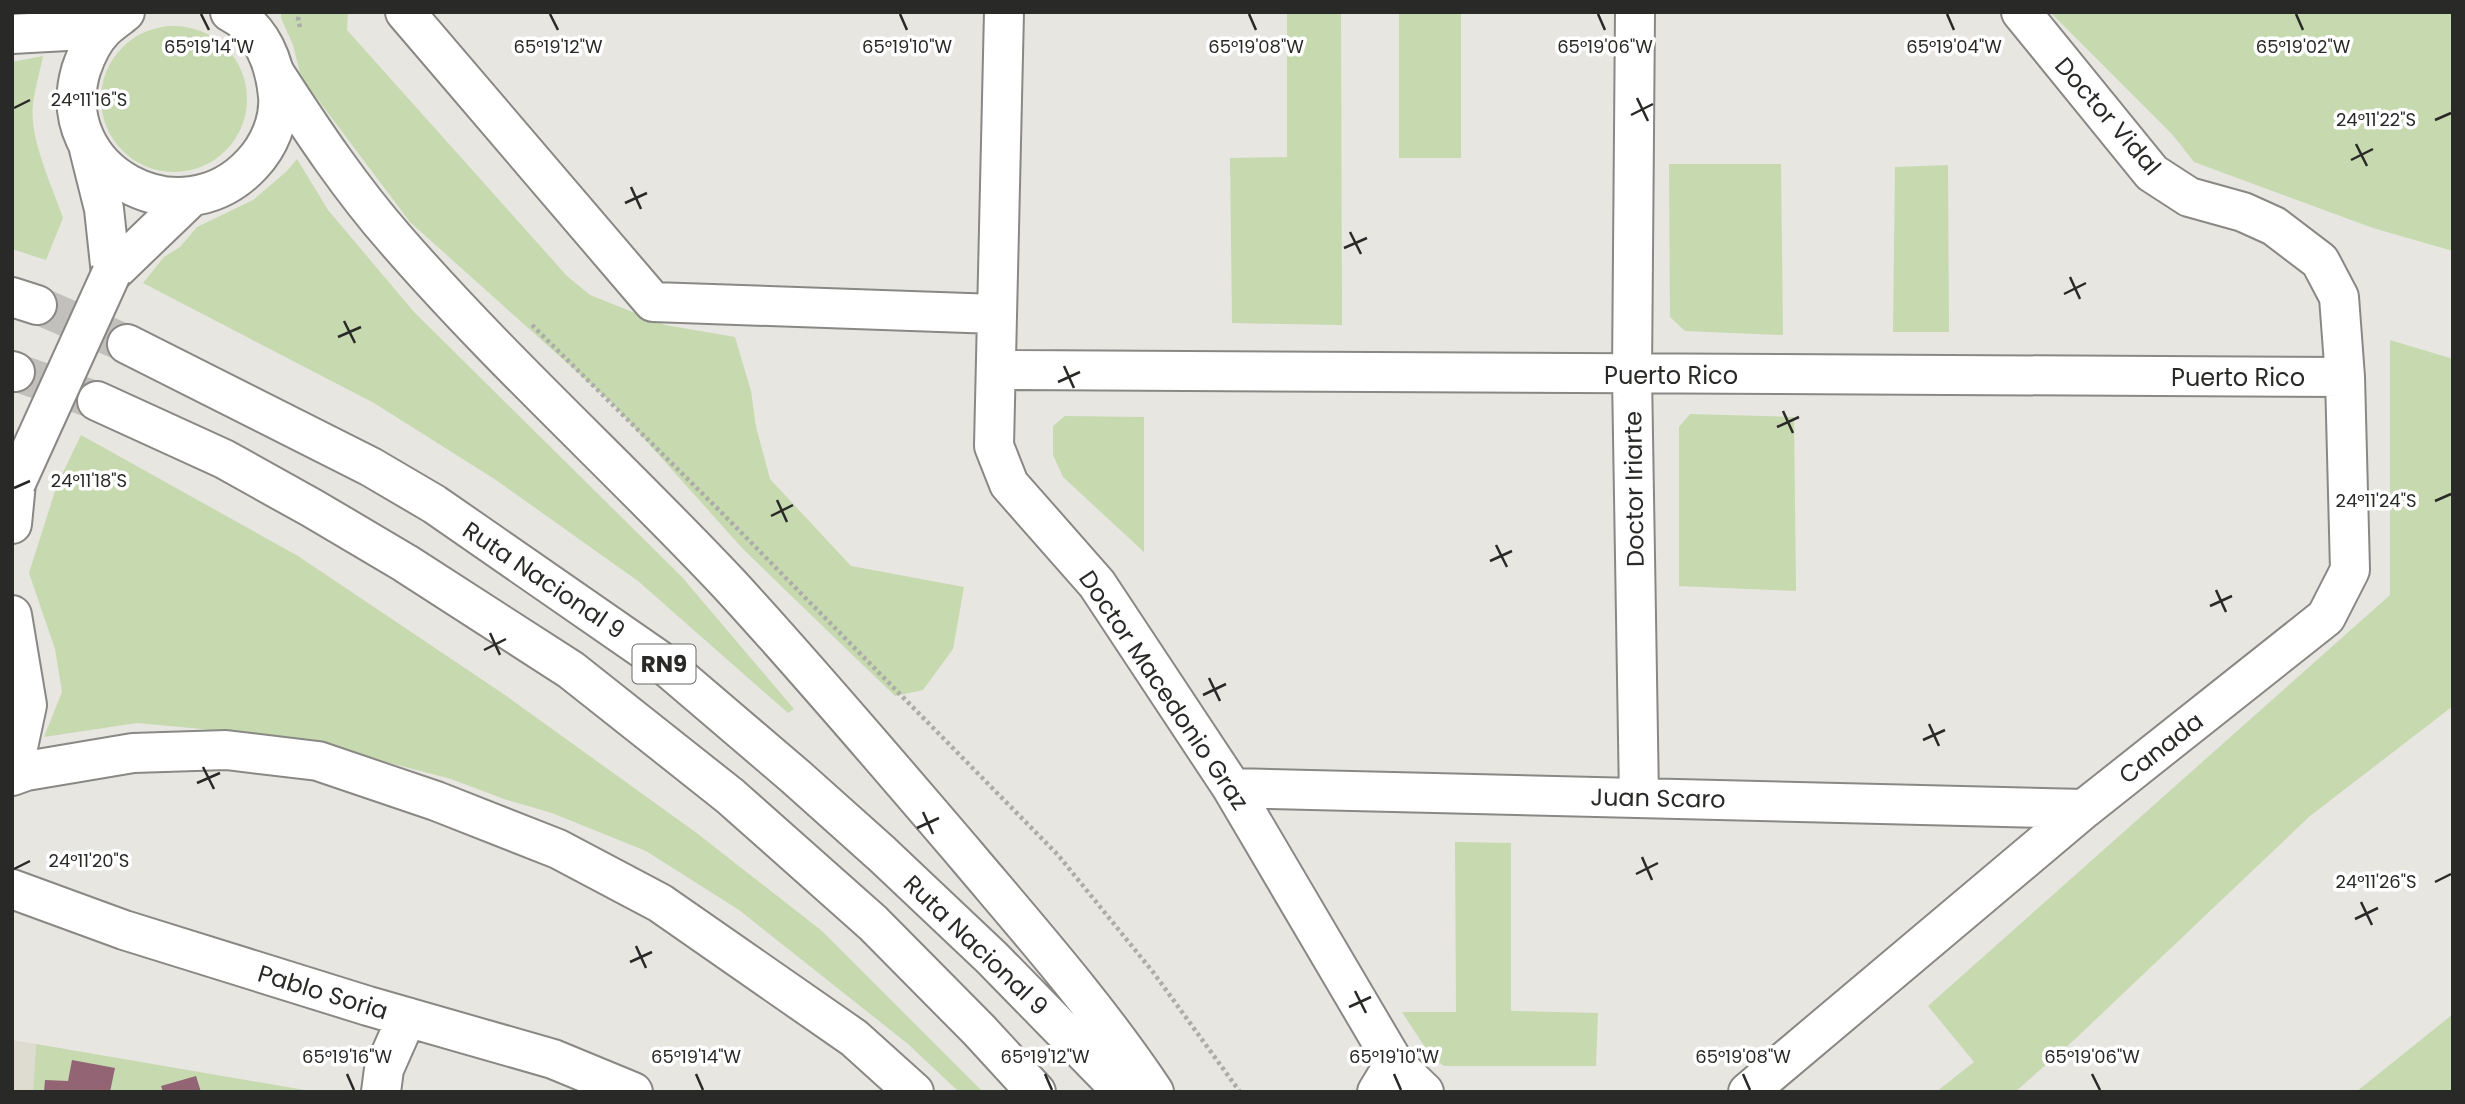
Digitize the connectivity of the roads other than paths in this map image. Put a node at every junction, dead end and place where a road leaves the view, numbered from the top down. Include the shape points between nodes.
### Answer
1 (405, 12) edge
2 (1004, 12) edge
3 (1635, 12) edge
4 (2021, 12) edge
5 (248, 19) edge
6 (114, 21) edge
7 (12, 34) edge
8 (276, 75) junction
9 (87, 143) junction
10 (190, 198) junction
11 (111, 274) junction
12 (2339, 297) joint
13 (996, 314) junction
14 (127, 344) tunnel mouth
15 (997, 370) junction
16 (1632, 375) junction
17 (2346, 377) junction
18 (97, 401) tunnel mouth
19 (14, 486) edge
20 (12, 524) edge
21 (12, 615) edge
22 (12, 758) edge
23 (12, 776) edge
24 (1232, 788) junction
25 (1639, 798) junction
26 (2084, 809) junction
27 (12, 889) edge
28 (407, 1017) junction
29 (381, 1092) edge
30 (634, 1092) edge
31 (914, 1092) edge
32 (1036, 1092) edge
33 (1123, 1092) edge
34 (1154, 1092) edge
35 (1377, 1092) edge
36 (1384, 1092) edge
37 (1424, 1092) edge
38 (1748, 1092) edge

1 - 13 main road via 653,302
2 - 13 main road, Doctor Macedonio Graz
3 - 16 main road, Doctor Iriarte
4 - 12 main road, Doctor Vidal via 2152,173 2189,197 2274,226 2320,261
5 - 8 main road
6 - 7 main road
6 - 9 main road via 86,54 77,84 78,114
8 - 10 main road via 273,131 260,155 241,176
8 - 34 main road via 316,137 393,238 737,594 1023,923
9 - 10 main road via 105,168 130,187 159,197
9 - 11 main road via 104,209
10 - 11 main road
11 - 19 main road, bridge
12 - 17 main road, Canada
13 - 15 main road, Doctor Macedonio Graz
14 - 33 main road, Ruta Nacional 9 / RN9 via 371,467 434,504 659,660 882,854
15 - 16 main road, Puerto Rico
15 - 24 main road, Doctor Macedonio Graz via 994,446 1009,484 1097,584
16 - 17 main road, Puerto Rico
16 - 25 main road, Doctor Iriarte
17 - 26 main road, Canada via 2350,569 2326,617
18 - 32 main road, RN9 via 224,459 313,508 571,670 730,796 873,923
19 - 20 main road
21 - 22 main road via 27,705
23 - 31 main road via 133,753 226,750 318,761 436,801 558,849 660,903 854,1038
24 - 25 main road, Juan Scaro
24 - 37 main road, Doctor Macedonio Graz via 1394,1063
25 - 26 main road, Juan Scaro
26 - 38 main road, Canada
27 - 28 main road, Pablo Soria via 124,930
28 - 29 main road via 384,1069
28 - 30 main road, Pablo Soria via 553,1059
35 - 36 main road via 1391,1069 1396,1073

